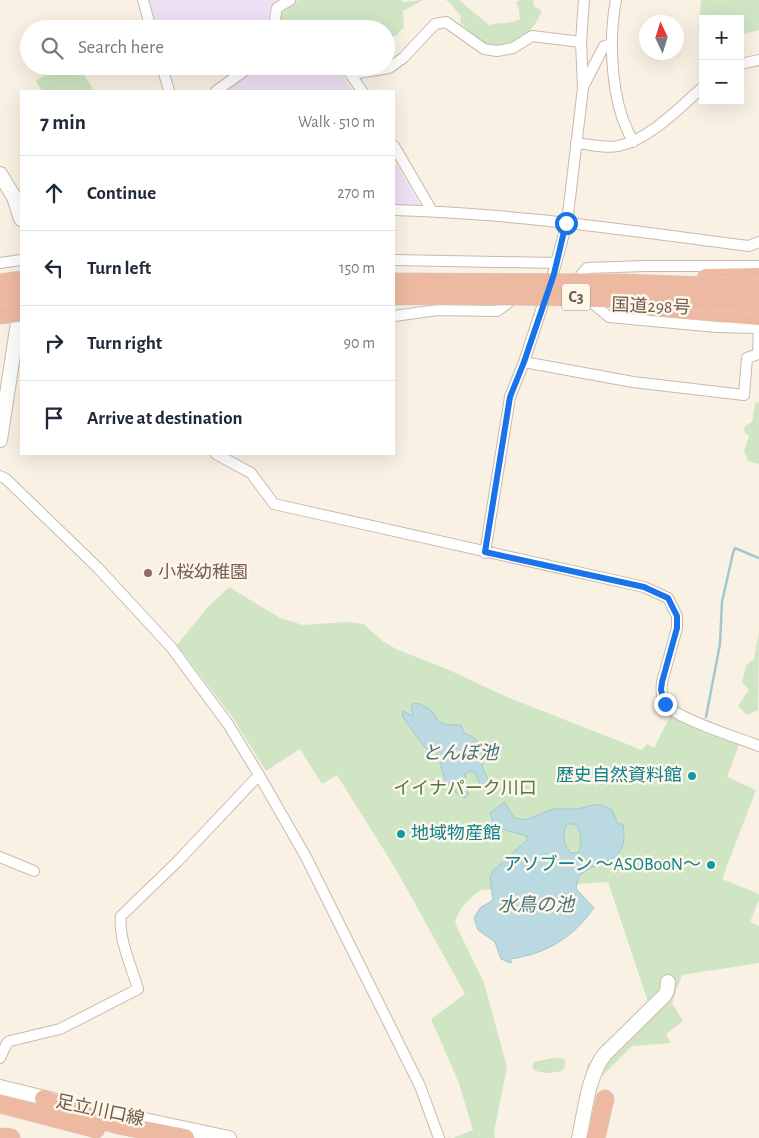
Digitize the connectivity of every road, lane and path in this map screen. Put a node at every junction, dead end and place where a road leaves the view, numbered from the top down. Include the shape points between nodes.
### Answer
1 (143, 0) edge
2 (290, 0) edge
3 (584, 0) edge
4 (616, 0) edge
5 (148, 20) edge
6 (275, 20) edge
7 (581, 42) junction
8 (612, 44) junction
9 (759, 60) edge
10 (744, 63) edge
11 (395, 64) edge
12 (165, 75) edge
13 (239, 75) edge
14 (351, 75) edge
15 (583, 88) junction
16 (169, 90) edge
17 (217, 90) edge
18 (361, 90) edge
19 (699, 91) edge
20 (633, 142) junction
21 (576, 143) junction
22 (395, 148) edge
23 (0, 174) edge
24 (395, 210) edge
25 (20, 211) edge
26 (432, 211) junction
27 (566, 223) junction
28 (754, 244) edge
29 (20, 260) edge
30 (395, 260) edge
31 (0, 263) edge
32 (555, 269) junction
33 (757, 272) edge
34 (581, 275) junction
35 (395, 276) edge
36 (395, 276) edge
37 (20, 279) edge
38 (0, 281) edge
39 (447, 281) junction
40 (395, 282) edge
41 (759, 288) edge
42 (20, 291) edge
43 (0, 293) edge
44 (395, 296) edge
45 (0, 300) edge
46 (395, 303) edge
47 (508, 303) junction
48 (544, 303) junction
49 (759, 304) edge
50 (595, 305) junction
51 (651, 307) junction
52 (20, 309) edge
53 (20, 309) edge
54 (20, 309) edge
55 (20, 309) edge
56 (0, 311) edge
57 (759, 311) edge
58 (0, 315) edge
59 (395, 316) edge
60 (759, 316) edge
61 (0, 319) edge
62 (759, 328) edge
63 (20, 341) edge
64 (524, 362) junction
65 (0, 440) edge
66 (218, 455) edge
67 (0, 476) edge
68 (485, 552) junction
69 (759, 746) edge
70 (259, 775) junction
71 (0, 857) edge
72 (34, 871) dead end
73 (668, 982) dead end
74 (0, 1058) edge
75 (0, 1087) edge
76 (44, 1099) junction
77 (0, 1104) edge
78 (0, 1116) edge
79 (82, 1138) edge
80 (135, 1138) edge
81 (185, 1138) edge
82 (229, 1138) edge
83 (439, 1138) edge
84 (579, 1138) edge
85 (596, 1138) edge
86 (604, 1138) edge

1 - 5 street
2 - 6 street via 277,8
3 - 7 street
4 - 8 street
7 - 11 street via 532,36 513,48 489,51 446,22 440,22
7 - 15 street
8 - 15 street via 604,46
8 - 20 street via 618,103
9 - 10 street
12 - 16 street
13 - 17 street
14 - 18 street
15 - 21 street
19 - 20 street via 661,124
20 - 21 street via 616,147
21 - 27 street
22 - 26 street
23 - 25 main road
24 - 26 street
26 - 27 street
27 - 28 street
27 - 32 street
28 - 33 street
29 - 31 street
30 - 32 street
32 - 34 highway, 国道298号
32 - 35 highway, 国道298号
32 - 48 street
33 - 34 highway, 国道298号 via 706,278
33 - 34 street via 587,268
36 - 39 highway, bridge
37 - 38 highway
39 - 40 highway, C3, bridge
39 - 41 highway, C3, bridge
42 - 43 highway
44 - 49 highway, C3, bridge via 599,297
45 - 52 highway
46 - 47 highway, 国道298号
47 - 48 highway, 国道298号
47 - 59 street via 497,311 438,310
48 - 50 highway, 国道298号
48 - 64 street
50 - 51 highway, 国道298号
50 - 62 street via 608,317
51 - 57 highway, 国道298号
51 - 60 highway
53 - 56 highway, bridge
54 - 58 highway, bridge
55 - 61 highway
62 - 64 street via 758,354 747,358 744,395 633,382
63 - 65 main road
64 - 68 street via 510,397
66 - 68 street via 251,474 274,504
67 - 70 street via 98,568 171,647 228,724
68 - 69 street via 644,587 668,598 677,616 677,628 662,682 665,704 682,716
70 - 74 street via 121,916 122,936 138,989 60,1029 10,1041
70 - 83 street via 306,856 394,1033 420,1086
71 - 72 street
73 - 84 main road via 664,996 598,1064
75 - 76 main road, 足立川口線
76 - 81 highway via 118,1125
76 - 82 main road, 足立川口線
77 - 80 highway
78 - 79 highway
85 - 86 highway via 610,1100

